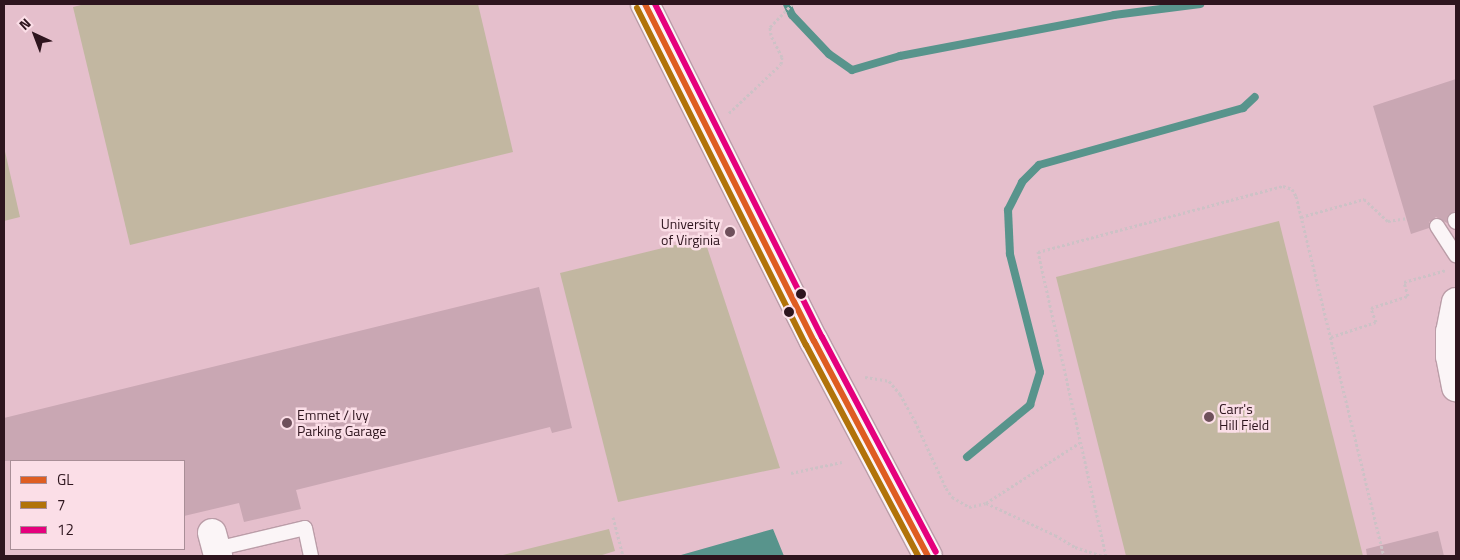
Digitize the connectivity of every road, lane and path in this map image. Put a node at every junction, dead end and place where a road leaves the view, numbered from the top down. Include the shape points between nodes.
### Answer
1 (645, 4) edge
2 (792, 4) edge
3 (729, 113) dead end
4 (1301, 217) junction
5 (1406, 218) dead end
6 (1437, 226) dead end
7 (1456, 255) edge
8 (1446, 270) dead end
9 (1456, 302) edge
10 (1331, 337) junction
11 (1455, 373) edge
12 (865, 377) dead end
13 (1079, 443) junction
14 (842, 462) dead end
15 (790, 473) dead end
16 (986, 503) junction
17 (613, 517) dead end
18 (215, 546) edge
19 (311, 556) edge
20 (623, 556) edge
21 (928, 556) edge
22 (1104, 556) edge
23 (1384, 556) edge

1 - 21 main road via 814,341
2 - 3 path via 769,31 782,57 781,64
4 - 5 path via 1364,199 1388,221
4 - 10 path
4 - 13 path via 1292,189 1283,186 1038,252
6 - 7 lane
8 - 10 path via 1404,282 1408,296 1371,308 1376,322
9 - 11 main road via 1450,332
10 - 23 path
12 - 16 path via 889,380 900,394 952,497 969,507
13 - 16 path
13 - 22 path
14 - 15 path
16 - 22 path via 1075,547
17 - 20 path
18 - 19 lane via 305,528

